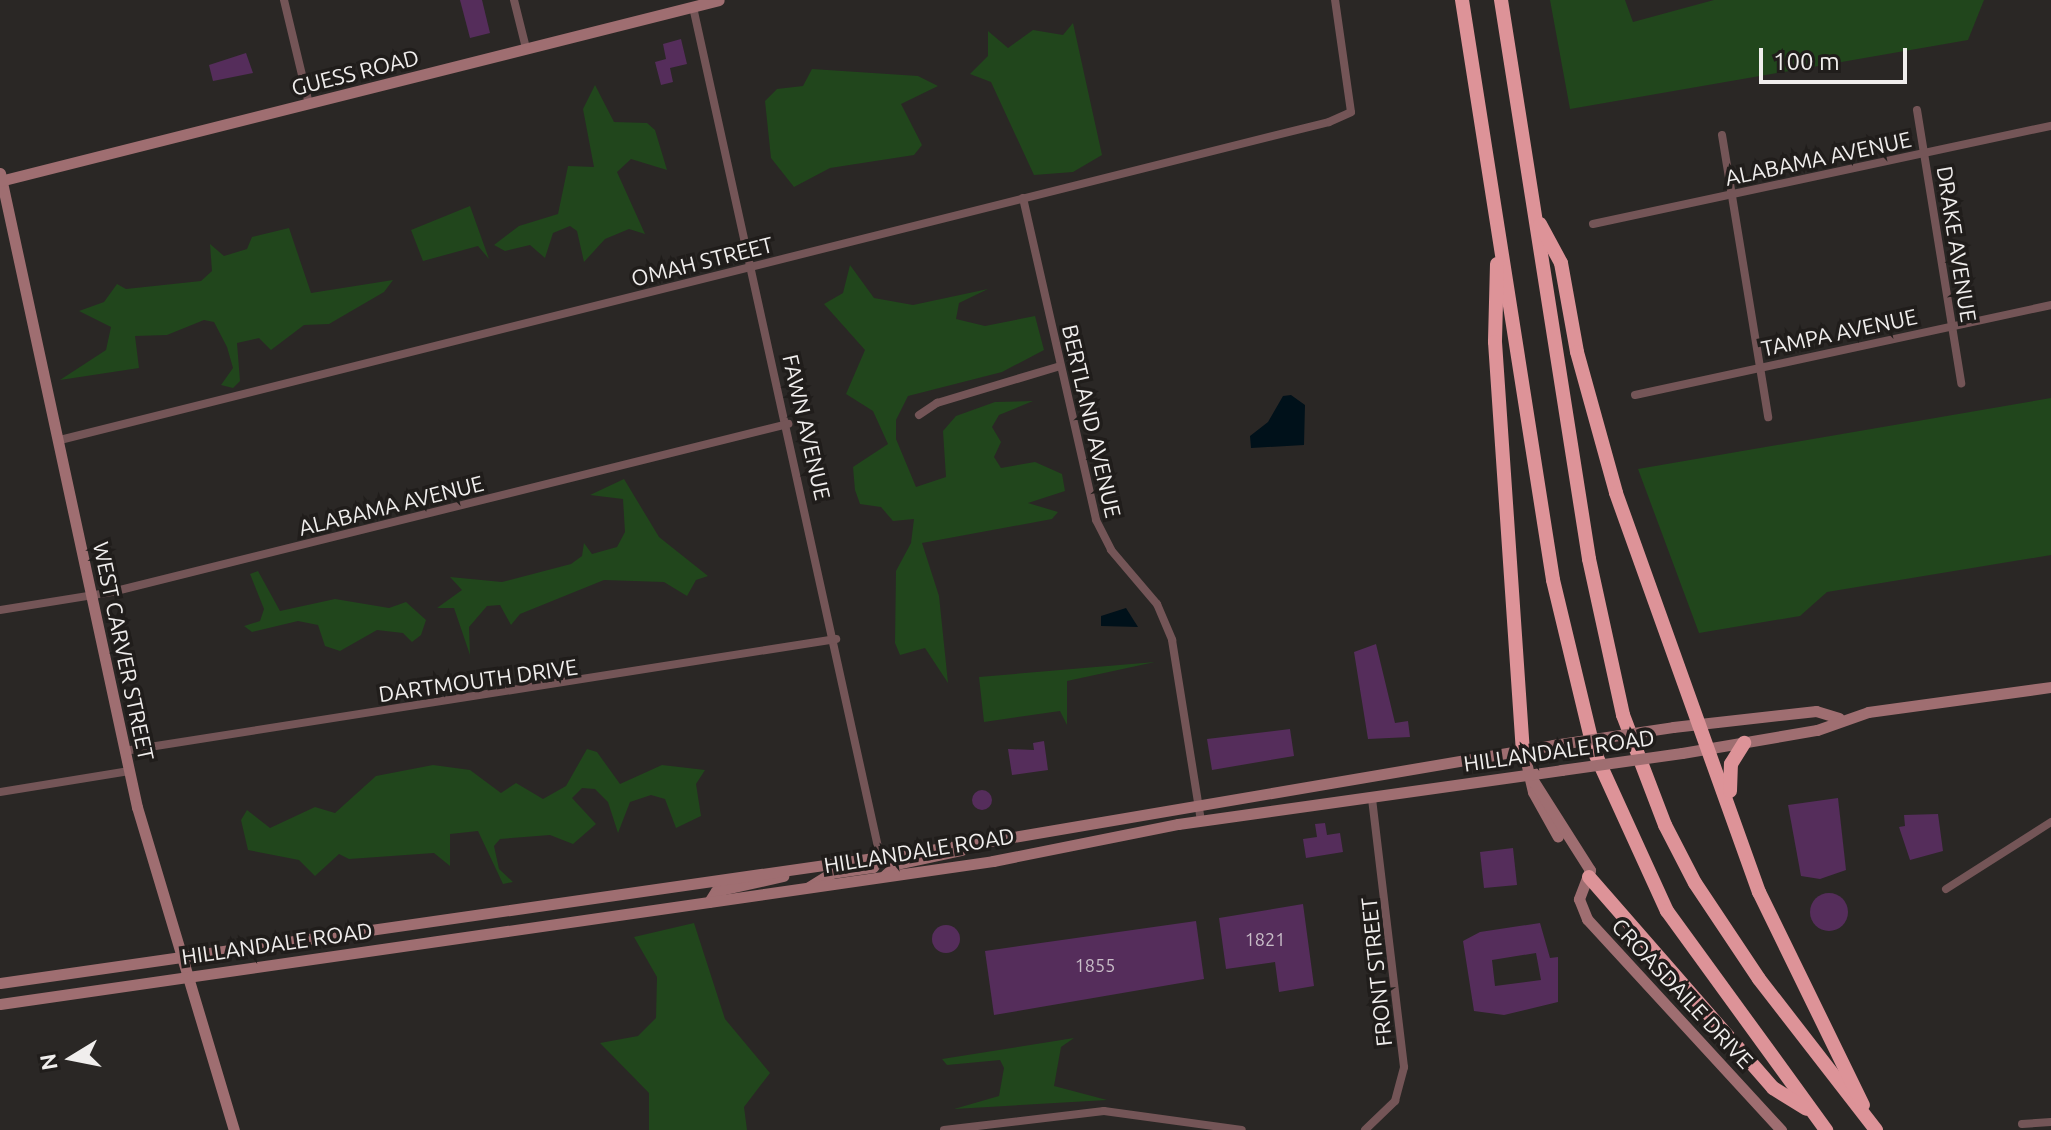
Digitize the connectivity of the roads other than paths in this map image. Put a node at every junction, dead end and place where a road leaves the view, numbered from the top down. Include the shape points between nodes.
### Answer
1 (284, 0) edge
2 (514, 0) edge
3 (719, 0) edge
4 (1335, 0) edge
5 (1462, 0) edge
6 (1501, 0) edge
7 (693, 7) junction
8 (526, 48) junction
9 (309, 104) junction
10 (1917, 110) dead end
11 (2051, 126) edge
12 (1722, 135) dead end
13 (1925, 154) junction
14 (1, 178) edge
15 (1732, 196) junction
16 (1023, 198) junction
17 (1534, 212) junction
18 (1497, 220) junction
19 (1593, 224) dead end
20 (752, 267) junction
21 (2051, 305) edge
22 (1951, 326) junction
23 (1060, 366) junction
24 (1759, 368) junction
25 (1961, 383) dead end
26 (1635, 395) dead end
27 (919, 415) dead end
28 (1768, 417) dead end
29 (788, 424) junction
30 (60, 440) junction
31 (92, 596) junction
32 (0, 610) edge
33 (836, 639) junction
34 (2051, 687) edge
35 (1839, 718) junction
36 (1702, 723) junction
37 (1744, 743) junction
38 (1523, 749) junction
39 (1710, 749) junction
40 (124, 751) junction
41 (129, 771) junction
42 (1529, 774) junction
43 (0, 792) edge
44 (1372, 797) junction
45 (1198, 803) junction
46 (1731, 805) junction
47 (1201, 821) junction
48 (2051, 822) edge
49 (984, 842) junction
50 (880, 856) junction
51 (802, 868) junction
52 (884, 876) junction
53 (1589, 877) junction
54 (808, 887) junction
55 (1946, 889) dead end
56 (709, 902) junction
57 (178, 957) junction
58 (186, 977) junction
59 (0, 983) edge
60 (0, 1004) edge
61 (1814, 1113) junction
62 (2051, 1122) edge
63 (2022, 1124) dead end
64 (1872, 1125) edge
65 (1194, 1126) edge
66 (234, 1130) edge
67 (944, 1130) edge
68 (1242, 1130) edge
69 (1365, 1130) edge
70 (1781, 1130) edge
71 (1826, 1130) edge

1 - 9 street
2 - 8 street
3 - 7 main road, GUESS ROAD
4 - 16 street, OMAH STREET via 1351,112
5 - 18 highway
6 - 17 highway
7 - 8 main road, GUESS ROAD
7 - 20 street, FAWN AVENUE
8 - 9 main road, GUESS ROAD
9 - 14 main road, GUESS ROAD
10 - 13 street, DRAKE AVENUE
11 - 13 street, ALABAMA AVENUE
12 - 15 street
13 - 15 street, ALABAMA AVENUE
13 - 22 street, DRAKE AVENUE
14 - 30 main road, WEST CARVER STREET
15 - 19 street, ALABAMA AVENUE
15 - 24 street
16 - 20 street, OMAH STREET
16 - 23 street, BERTLAND AVENUE
17 - 36 highway via 1561,263 1577,352 1616,493
17 - 64 highway via 1601,629 1643,775 1679,853 1729,936
18 - 38 highway via 1495,342
18 - 61 highway via 1553,580 1594,751 1667,911
20 - 29 street, FAWN AVENUE
20 - 30 street, OMAH STREET
21 - 22 street, TAMPA AVENUE
22 - 24 street, TAMPA AVENUE
22 - 25 street, DRAKE AVENUE
23 - 27 street via 937,403
23 - 45 street, BERTLAND AVENUE via 1101,534 1157,604 1172,640
24 - 26 street, TAMPA AVENUE
24 - 28 street
29 - 31 street, ALABAMA AVENUE
29 - 33 street, FAWN AVENUE
30 - 31 main road, WEST CARVER STREET
31 - 32 street, ALABAMA AVENUE
31 - 40 main road, WEST CARVER STREET
33 - 40 street, DARTMOUTH DRIVE
33 - 50 street, FAWN AVENUE
34 - 35 main road, HILLANDALE ROAD
35 - 36 main road, HILLANDALE ROAD via 1816,711
35 - 37 main road, HILLANDALE ROAD via 1817,730
36 - 38 main road, HILLANDALE ROAD, bridge
36 - 39 highway
37 - 39 main road, HILLANDALE ROAD
37 - 46 highway via 1730,769
38 - 42 main road
38 - 45 main road, HILLANDALE ROAD
39 - 42 main road, HILLANDALE ROAD, bridge
39 - 46 highway
40 - 41 main road, WEST CARVER STREET
41 - 43 street
41 - 57 main road, WEST CARVER STREET
42 - 44 main road, HILLANDALE ROAD
42 - 53 main road via 1552,827
44 - 47 main road, HILLANDALE ROAD
44 - 69 street, FRONT STREET via 1404,1067 1395,1101
45 - 47 street, BERTLAND AVENUE
45 - 49 main road, HILLANDALE ROAD
46 - 64 highway via 1781,946 1847,1066
47 - 52 main road, HILLANDALE ROAD
48 - 55 street
49 - 50 main road, HILLANDALE ROAD
49 - 52 main road via 897,864
50 - 51 main road, HILLANDALE ROAD
50 - 54 main road via 873,867 831,873
51 - 56 main road via 716,891
51 - 57 main road, HILLANDALE ROAD
52 - 54 main road, HILLANDALE ROAD
53 - 61 highway via 1773,1088
53 - 70 main road, CROASDAILE DRIVE via 1579,899 1587,919
54 - 56 main road, HILLANDALE ROAD
56 - 58 main road, HILLANDALE ROAD
57 - 58 main road, WEST CARVER STREET
57 - 59 main road, HILLANDALE ROAD
58 - 60 main road, HILLANDALE ROAD
58 - 66 main road, WEST CARVER STREET
61 - 71 highway
62 - 63 street
65 - 67 street via 1104,1111
65 - 68 street

